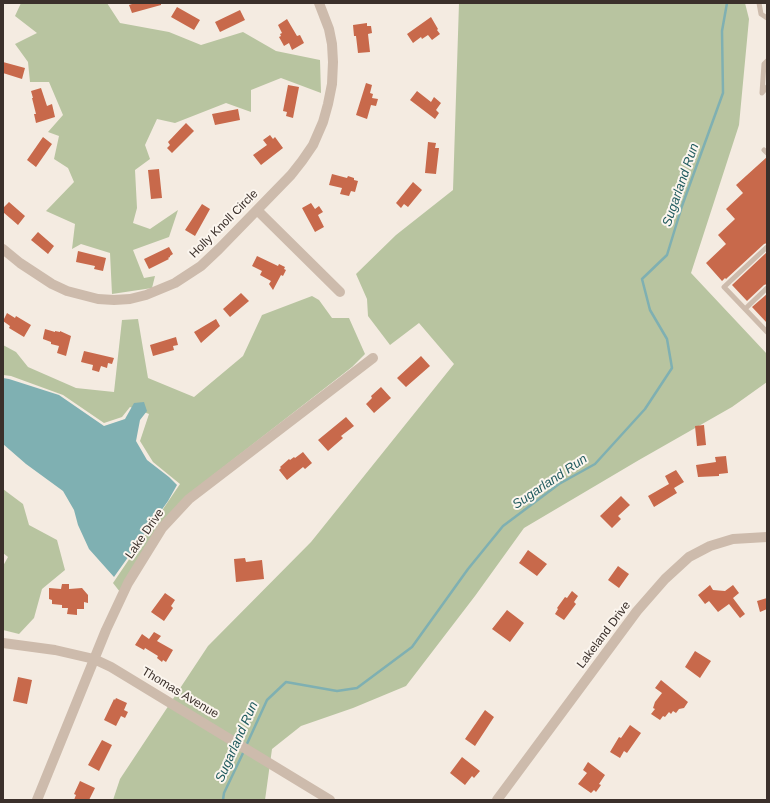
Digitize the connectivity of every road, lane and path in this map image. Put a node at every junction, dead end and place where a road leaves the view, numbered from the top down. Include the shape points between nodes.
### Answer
1 (319, 3) edge
2 (759, 3) edge
3 (767, 18) edge
4 (767, 61) edge
5 (767, 87) edge
6 (257, 210) junction
7 (767, 247) edge
8 (3, 249) edge
9 (767, 288) edge
10 (340, 292) dead end
11 (745, 309) junction
12 (767, 332) edge
13 (373, 358) dead end
14 (767, 537) edge
15 (3, 642) edge
16 (94, 659) junction
17 (37, 800) edge
18 (330, 800) edge
19 (497, 800) edge

1 - 6 street, Holly Knoll Circle via 332,44 332,84 328,104 318,133 302,161
2 - 3 lane via 761,14
4 - 5 lane via 764,64 762,93
6 - 8 street, Holly Knoll Circle via 219,249 187,276 162,290 130,299 98,299 67,291 42,279
6 - 10 street
7 - 11 lane via 724,287
9 - 11 lane
11 - 12 lane
13 - 16 street, Lake Drive via 189,498 162,528 128,583
14 - 19 street, Lakeland Drive via 733,539 710,546 689,557 664,579
15 - 16 street, Thomas Avenue
16 - 17 street, Lake Drive
16 - 18 street, Thomas Avenue

